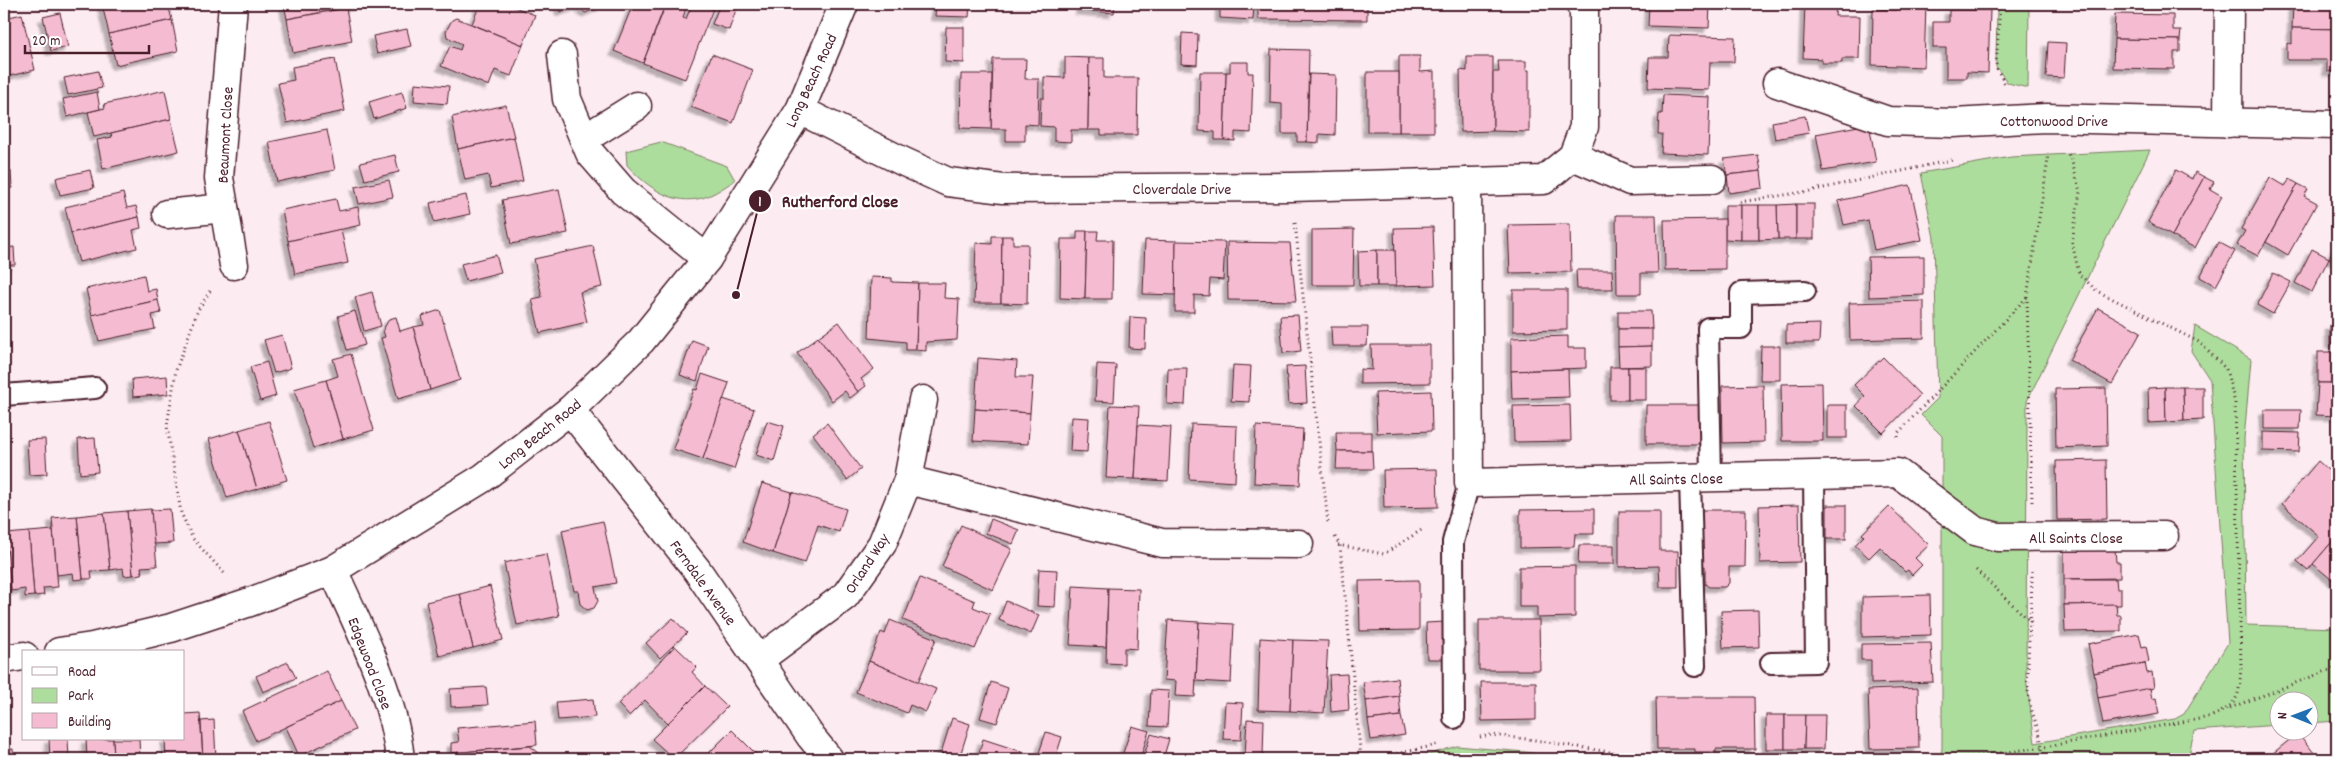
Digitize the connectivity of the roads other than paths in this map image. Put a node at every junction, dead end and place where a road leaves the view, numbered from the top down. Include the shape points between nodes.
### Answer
1 (232, 4) edge
2 (844, 4) edge
3 (1580, 4) edge
4 (2229, 4) edge
5 (562, 55) dead end
6 (1776, 83) dead end
7 (637, 106) dead end
8 (800, 110) junction
9 (2228, 123) junction
10 (2337, 125) edge
11 (584, 139) junction
12 (1573, 156) junction
13 (1712, 179) dead end
14 (1466, 182) junction
15 (224, 208) junction
16 (167, 214) dead end
17 (707, 259) junction
18 (233, 260) road end
19 (1805, 291) dead end
20 (95, 388) dead end
21 (4, 395) edge
22 (922, 400) dead end
23 (570, 410) junction
24 (1814, 475) junction
25 (1701, 478) junction
26 (908, 480) junction
27 (1469, 483) junction
28 (2164, 536) dead end
29 (1299, 544) road end
30 (333, 570) junction
31 (72, 650) edge
32 (22, 656) edge
33 (4, 659) edge
34 (760, 660) junction
35 (1771, 663) dead end
36 (1696, 666) dead end
37 (1454, 718) dead end
38 (400, 759) edge
39 (829, 759) edge

1 - 15 street, Beaumont Close via 219,178
2 - 8 street, Long Beach Road
3 - 12 street, Cloverdale Drive via 1584,9 1584,127
4 - 9 street
5 - 11 street via 566,99
6 - 9 street, Cottonwood Drive via 1888,121 2046,118
7 - 11 street
8 - 14 street, Cloverdale Drive via 948,182 1003,188 1291,187
8 - 17 street, Long Beach Road
9 - 10 street, Cottonwood Drive
11 - 17 street via 590,153 623,191
12 - 13 street via 1630,180
12 - 14 street, Cloverdale Drive via 1544,180
14 - 27 street
15 - 16 street
15 - 18 street, Beaumont Close
17 - 23 street, Long Beach Road via 641,341
19 - 25 lane via 1740,293 1741,328 1708,328
20 - 21 lane
22 - 26 street, Orland Way
23 - 30 street, Long Beach Road via 483,478
23 - 34 street, Ferndale Avenue via 697,570
24 - 25 street, All Saints Close
24 - 28 street, All Saints Close via 1898,473 1975,531 1998,538
24 - 35 lane via 1816,662
25 - 27 street, All Saints Close
25 - 36 lane
26 - 29 street via 1162,544
26 - 34 street, Orland Way via 882,544 846,596
27 - 37 lane via 1453,542
30 - 31 street, Long Beach Road via 171,628
30 - 38 street, Edgewood Close via 368,648 397,732
32 - 33 street
34 - 39 street, Ferndale Avenue

